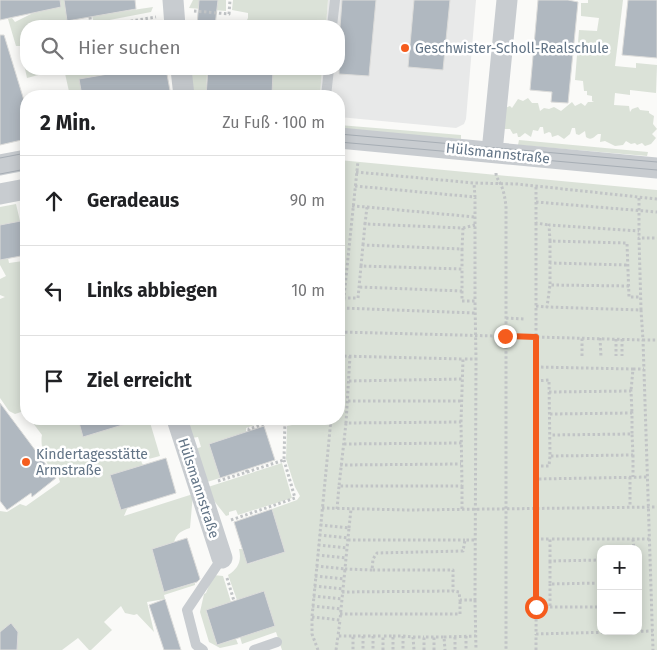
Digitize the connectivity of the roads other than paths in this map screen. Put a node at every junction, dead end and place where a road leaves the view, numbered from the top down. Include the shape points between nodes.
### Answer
1 (335, 0) edge
2 (507, 0) edge
3 (333, 20) edge
4 (182, 75) edge
5 (328, 75) edge
6 (183, 90) edge
7 (326, 90) edge
8 (345, 139) edge
9 (495, 153) junction
10 (20, 161) edge
11 (0, 165) edge
12 (657, 168) edge
13 (20, 190) edge
14 (0, 194) edge
15 (179, 425) edge
16 (222, 558) joint
17 (277, 642) dead end
18 (203, 650) edge
19 (254, 650) edge

1 - 3 lane
2 - 9 street
4 - 6 street
5 - 7 lane
8 - 9 street, Hülsmannstraße
9 - 12 street, Hülsmannstraße
10 - 11 street
13 - 14 street
15 - 16 street, Hülsmannstraße
16 - 18 lane via 187,610 196,645
17 - 19 lane

